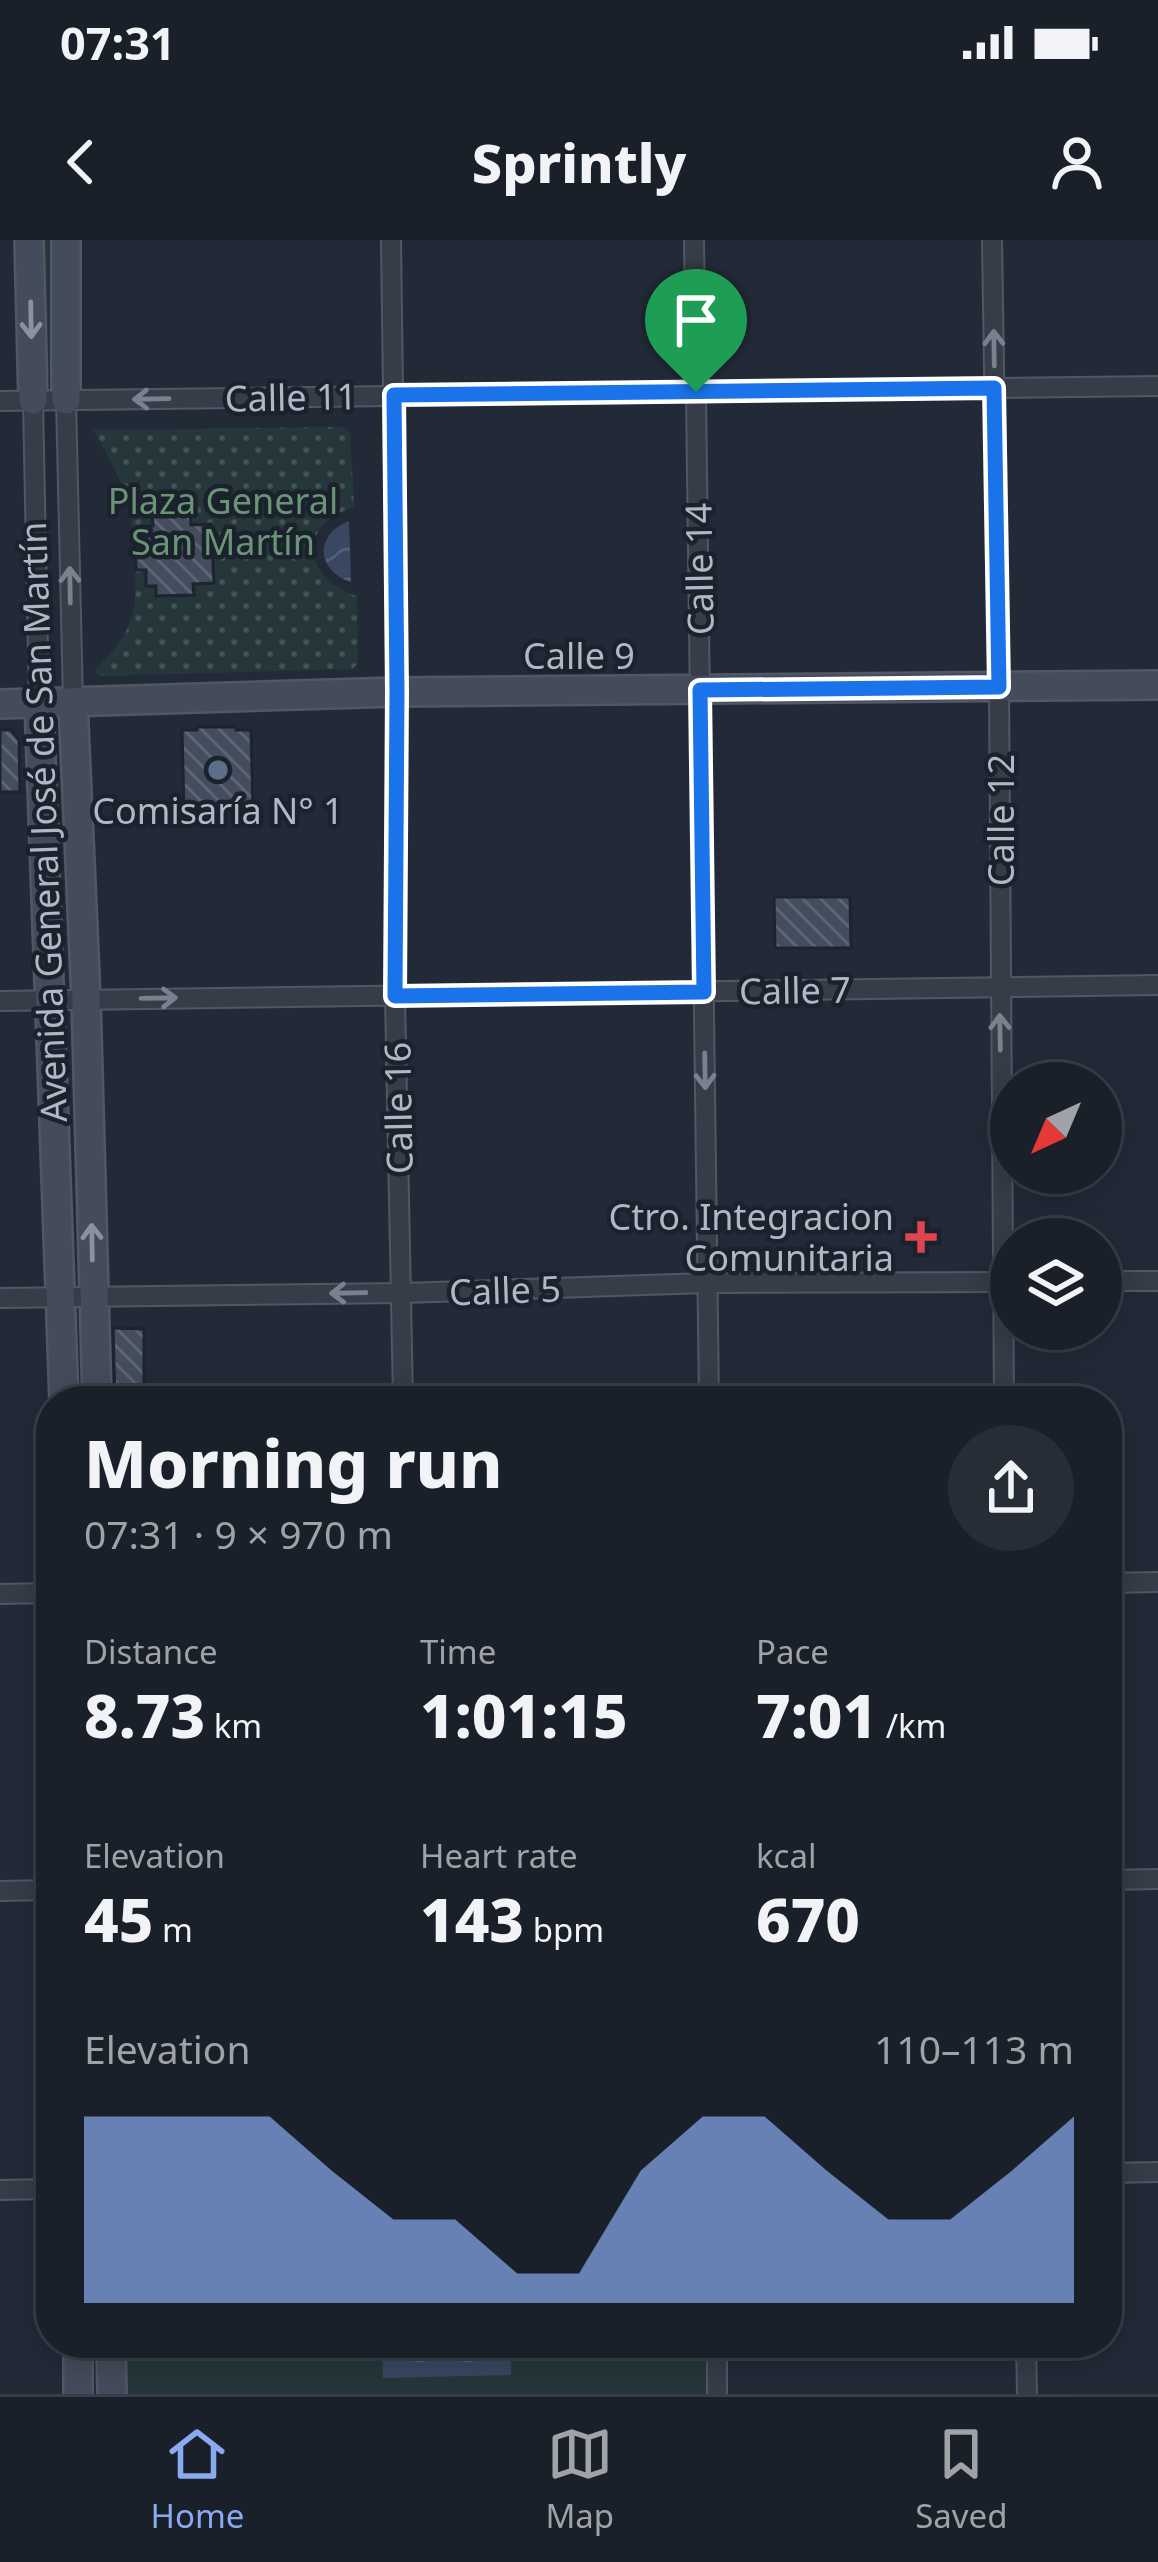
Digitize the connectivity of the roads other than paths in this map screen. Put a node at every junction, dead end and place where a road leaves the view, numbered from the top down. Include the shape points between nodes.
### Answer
1 (29, 240) edge
2 (66, 240) edge
3 (391, 240) edge
4 (694, 240) edge
5 (992, 240) edge
6 (1158, 386) edge
7 (994, 388) junction
8 (696, 392) junction
9 (394, 395) junction
10 (0, 400) edge
11 (33, 400) junction
12 (66, 400) junction
13 (1158, 685) edge
14 (999, 687) junction
15 (700, 690) junction
16 (397, 692) junction
17 (73, 702) junction
18 (39, 703) junction
19 (0, 704) edge
20 (1158, 985) edge
21 (1000, 987) junction
22 (704, 992) junction
23 (395, 996) junction
24 (86, 999) junction
25 (50, 1000) junction
26 (0, 1001) edge
27 (1005, 1218) edge
28 (1158, 1281) edge
29 (990, 1282) edge
30 (1122, 1282) edge
31 (707, 1283) junction
32 (403, 1293) junction
33 (93, 1296) junction
34 (0, 1298) edge
35 (63, 1298) junction
36 (1005, 1350) edge
37 (64, 1386) edge
38 (96, 1386) edge
39 (403, 1386) edge
40 (709, 1386) edge
41 (1004, 1386) edge
42 (1158, 1582) edge
43 (1122, 1583) edge
44 (36, 1593) edge
45 (0, 1594) edge
46 (1158, 1879) edge
47 (1122, 1880) edge
48 (36, 1890) edge
49 (0, 1891) edge
50 (1158, 2172) edge
51 (1122, 2173) edge
52 (36, 2190) edge
53 (0, 2191) edge
54 (78, 2358) edge
55 (112, 2358) edge
56 (717, 2358) edge
57 (1026, 2358) edge
58 (78, 2394) edge
59 (112, 2394) edge
60 (717, 2394) edge
61 (1027, 2394) edge

1 -> 11 main road, Avenida General José de San Martín
2 - 12 main road, Avenida General José de San Martín
3 - 9 street, Calle 16
4 - 8 street, Calle 14
7 -> 5 street, Calle 12
6 - 7 street, Calle 11
7 - 8 street, Calle 11
7 - 14 street, Calle 12
8 - 9 street, Calle 11
8 - 15 street, Calle 14
9 -> 12 street, Calle 11
9 - 16 street, Calle 16
10 - 11 street, Calle 11
11 - 12 street, Calle 11
11 - 18 street, Avenida General José de San Martín
17 -> 12 street, Avenida General José de San Martín
13 - 14 main road, Calle 9
14 - 15 main road, Calle 9
14 - 21 street, Calle 12
15 - 16 main road, Calle 9
15 - 22 street, Calle 14
16 - 17 main road, Calle 9
16 - 23 street, Calle 16
17 - 18 main road, Calle 9
17 - 24 main road, Avenida General José de San Martín
18 - 19 main road, Calle 9
18 - 25 main road, Avenida General José de San Martín
20 - 21 street, Calle 7
21 - 22 street, Calle 7
27 -> 21 street, Calle 12
22 - 23 street, Calle 7
22 -> 31 street, Calle 14
24 -> 23 street, Calle 7
23 - 32 street, Calle 16
24 - 25 street, Calle 7
33 -> 24 main road, Avenida General José de San Martín
25 - 26 street, Calle 7
25 - 35 main road, Avenida General José de San Martín
28 - 30 street
29 - 31 street, Calle 5
31 - 32 street, Calle 5
31 - 40 street, Calle 14
32 -> 33 street, Calle 5
32 - 39 street, Calle 16
33 - 35 street, Calle 5
33 - 38 main road, Avenida General José de San Martín
34 - 35 street, Calle 5
35 - 37 main road, Avenida General José de San Martín
36 - 41 street, Calle 12
42 - 43 street
44 - 45 street
46 - 47 street
48 - 49 street
50 - 51 street
52 - 53 street
54 - 58 main road
55 - 59 main road
56 - 60 street
57 - 61 street

